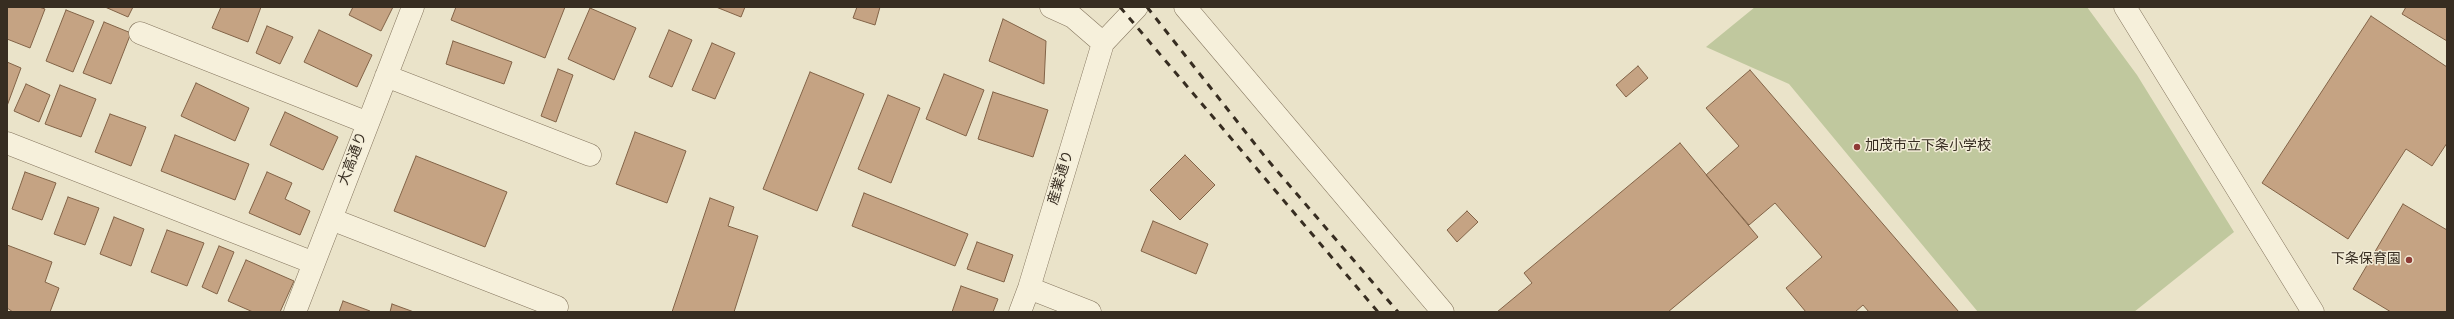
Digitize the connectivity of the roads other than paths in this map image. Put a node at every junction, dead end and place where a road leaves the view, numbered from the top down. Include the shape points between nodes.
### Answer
1 (413, 7) edge
2 (1051, 7) edge
3 (1137, 7) edge
4 (1185, 7) edge
5 (2126, 7) edge
6 (140, 33) dead end
7 (1103, 43) junction
8 (386, 76) junction
9 (368, 122) junction
10 (7, 143) edge
11 (590, 155) dead end
12 (331, 219) junction
13 (314, 263) junction
14 (1029, 288) junction
15 (557, 307) dead end
16 (295, 312) edge
17 (1020, 312) edge
18 (1090, 312) edge
19 (1443, 312) edge
20 (2314, 312) edge

1 - 8 street, 大高通り
2 - 7 street via 1073,17
3 - 7 street
4 - 19 street
5 - 20 street
6 - 9 street
7 - 14 street, 産業通り
8 - 9 street, 大高通り
8 - 11 street
9 - 12 street, 大高通り
10 - 13 street
12 - 13 street, 大高通り
12 - 15 street
13 - 16 street, 大高通り
14 - 17 street, 産業通り
14 - 18 street

